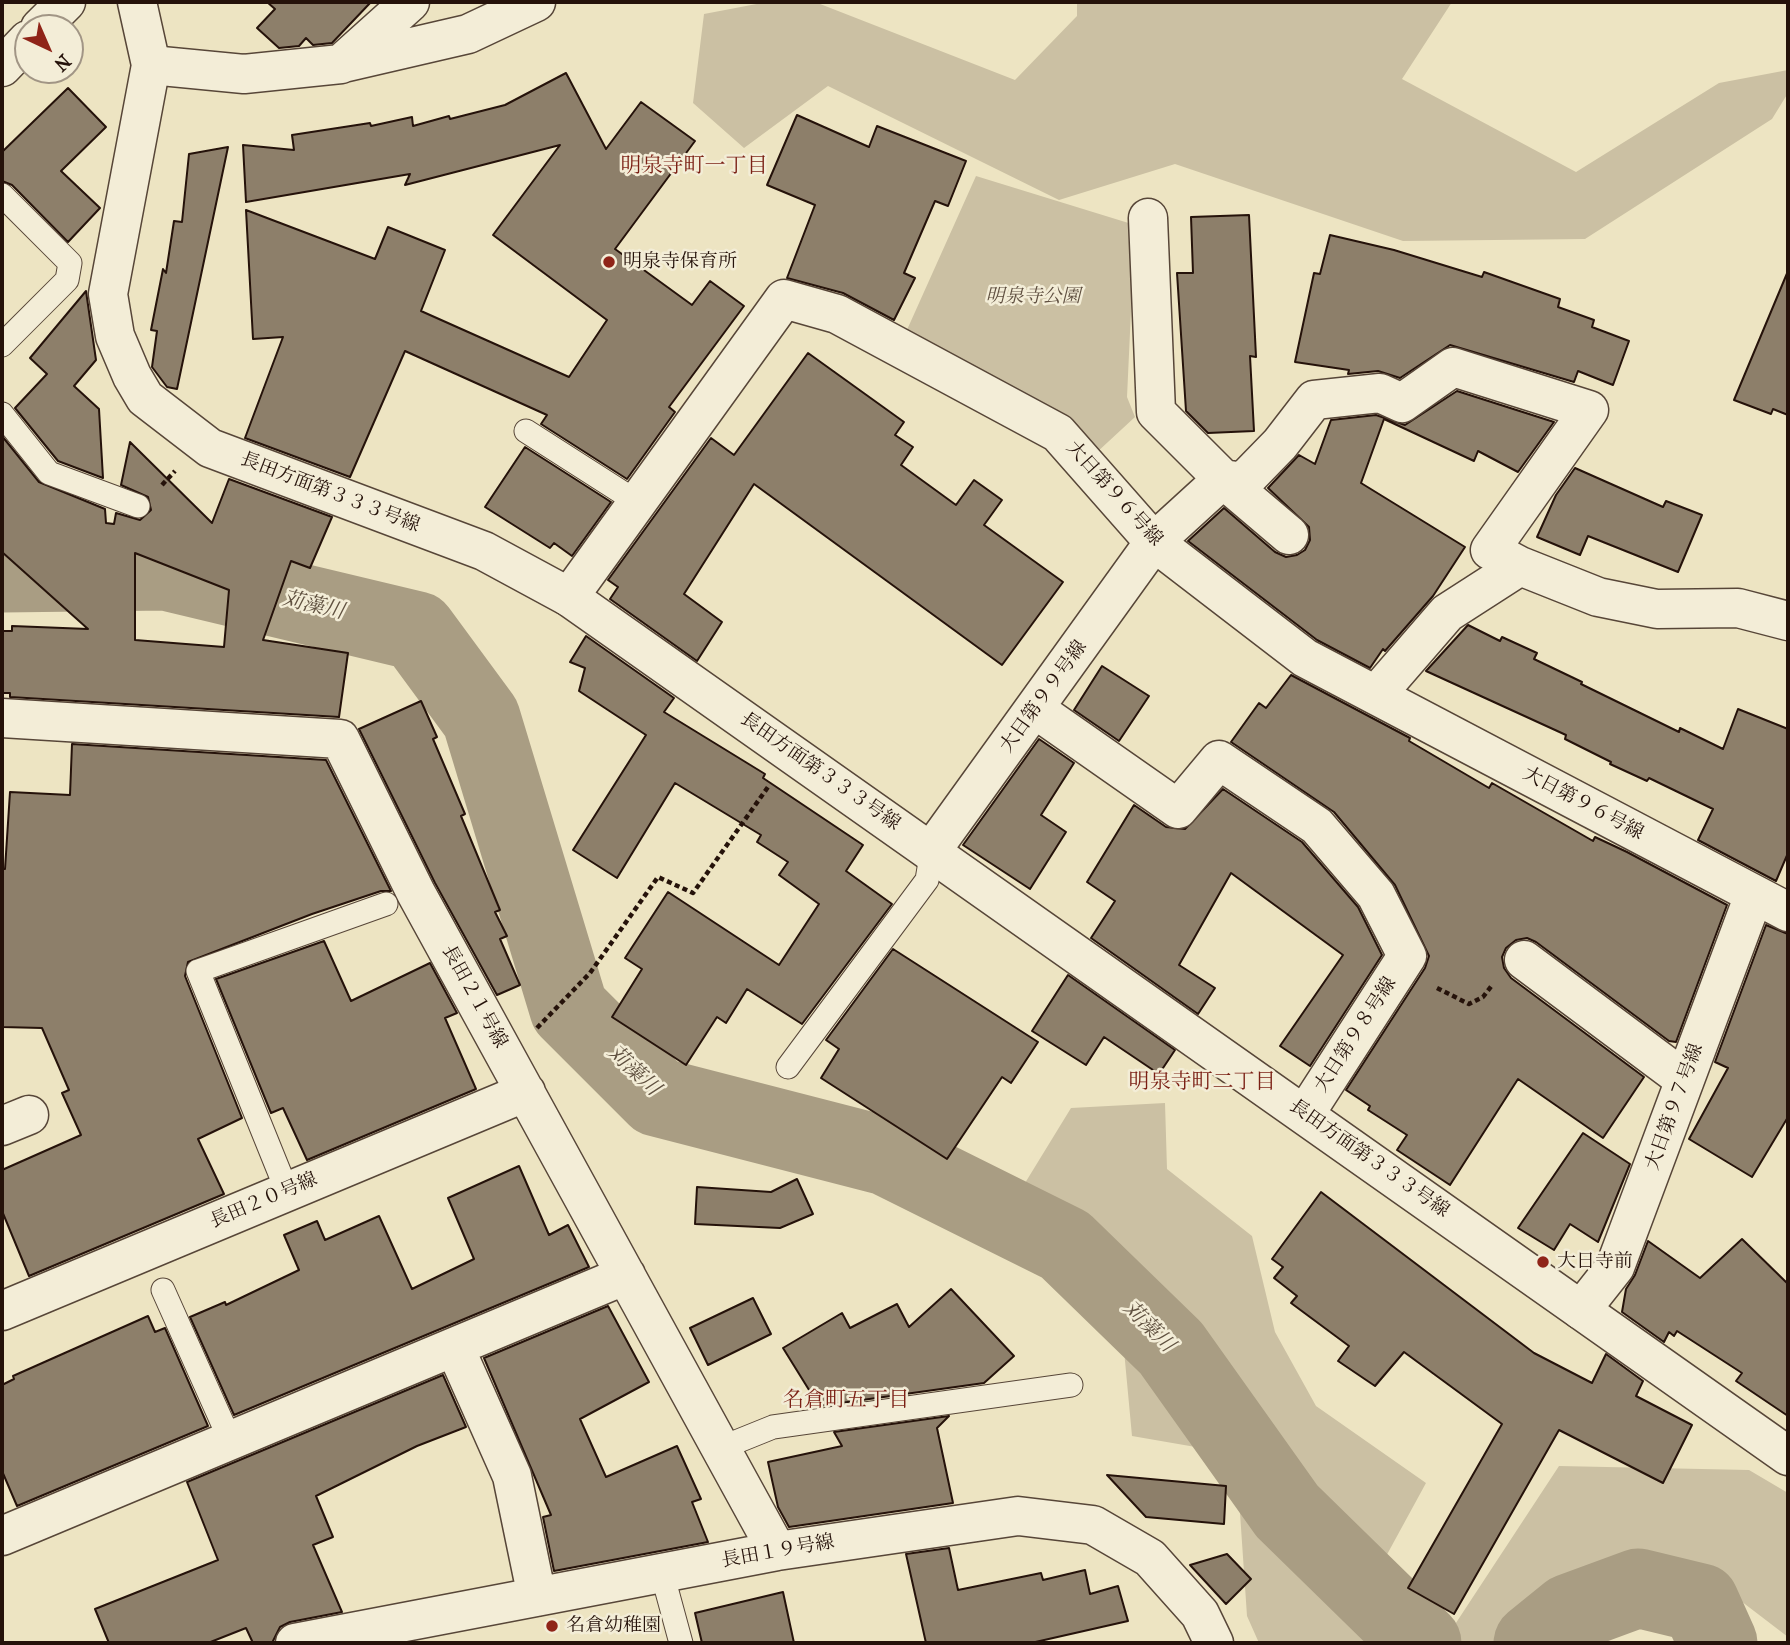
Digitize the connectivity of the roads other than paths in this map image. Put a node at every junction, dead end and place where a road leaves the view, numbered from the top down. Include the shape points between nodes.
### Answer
1 (137, 2) edge
2 (410, 2) edge
3 (536, 2) edge
4 (341, 64) junction
5 (151, 65) junction
6 (2, 195) edge
7 (1149, 218) dead end
8 (2, 345) edge
9 (2, 414) edge
10 (526, 431) dead end
11 (1223, 479) junction
12 (637, 502) junction
13 (138, 506) dead end
14 (1289, 535) dead end
15 (1154, 542) junction
16 (1520, 566) junction
17 (569, 597) junction
18 (1788, 621) edge
19 (1376, 695) junction
20 (1035, 709) junction
21 (2, 718) edge
22 (932, 850) junction
23 (1754, 895) junction
24 (386, 904) dead end
25 (1788, 912) edge
26 (1524, 960) road end
27 (788, 1067) dead end
28 (1685, 1080) junction
29 (526, 1092) junction
30 (1305, 1114) junction
31 (287, 1191) junction
32 (626, 1275) junction
33 (163, 1290) dead end
34 (1581, 1310) junction
35 (2, 1311) edge
36 (454, 1348) junction
37 (1071, 1385) dead end
38 (231, 1442) junction
39 (721, 1448) junction
40 (1788, 1456) edge
41 (2, 1536) edge
42 (777, 1551) junction
43 (662, 1573) junction
44 (537, 1597) junction
45 (295, 1643) edge
46 (681, 1643) edge
47 (1214, 1643) edge

1 - 5 street, 長田方面第３３３号線
2 - 4 street
3 - 4 street via 468,34
4 - 5 street via 244,75
5 - 17 street, 長田方面第３３３号線 via 108,294 116,336 145,398 210,448 484,551
6 - 8 lane via 70,263 67,280
7 - 11 street via 1156,412
9 - 13 lane via 49,473
10 - 12 lane
11 - 14 street
11 - 15 street, 大日第９９号線
11 - 16 street via 1243,482 1314,400 1380,393 1402,402 1453,367 1589,410 1490,550
12 - 15 street, 大日第９６号線 via 784,299 837,314 1058,433
12 - 17 street, 大日第９６号線
15 - 19 street, 大日第９６号線 via 1305,658
15 - 20 street, 大日第９９号線
16 - 18 street via 1598,597 1657,609 1738,608
16 - 19 street via 1447,613
17 - 22 street, 長田方面第３３３号線
19 - 23 street, 大日第９６号線
20 - 22 street, 大日第９９号線
20 - 30 street, 大日第９８号線 via 1178,809 1219,760 1317,826 1376,895 1403,962
21 - 29 street, 長田２１号線 via 340,738 416,893
22 - 27 lane via 927,880
22 - 30 street, 長田方面第３３３号線
23 - 25 street, 大日第９６号線
23 - 28 street, 大日第９７号線
24 - 31 lane via 198,971
26 - 28 street
28 - 34 street, 大日第９７号線 via 1615,1267
29 - 31 street, 長田２０号線
29 - 32 street, 長田２１号線
30 - 34 street, 長田方面第３３３号線
31 - 35 street, 長田２０号線
32 - 36 street
32 - 39 street, 長田２１号線
33 - 38 lane
34 - 40 street, 長田方面第３３３号線
36 - 38 street
36 - 44 street via 512,1476
37 - 39 lane via 773,1427
38 - 41 street
39 - 42 street, 長田２１号線
42 - 43 street, 長田１９号線
42 - 47 street, 長田１９号線 via 1018,1516 1093,1525 1150,1558 1200,1614
43 - 44 street, 長田１９号線
43 - 46 lane
44 - 45 street, 長田１９号線

